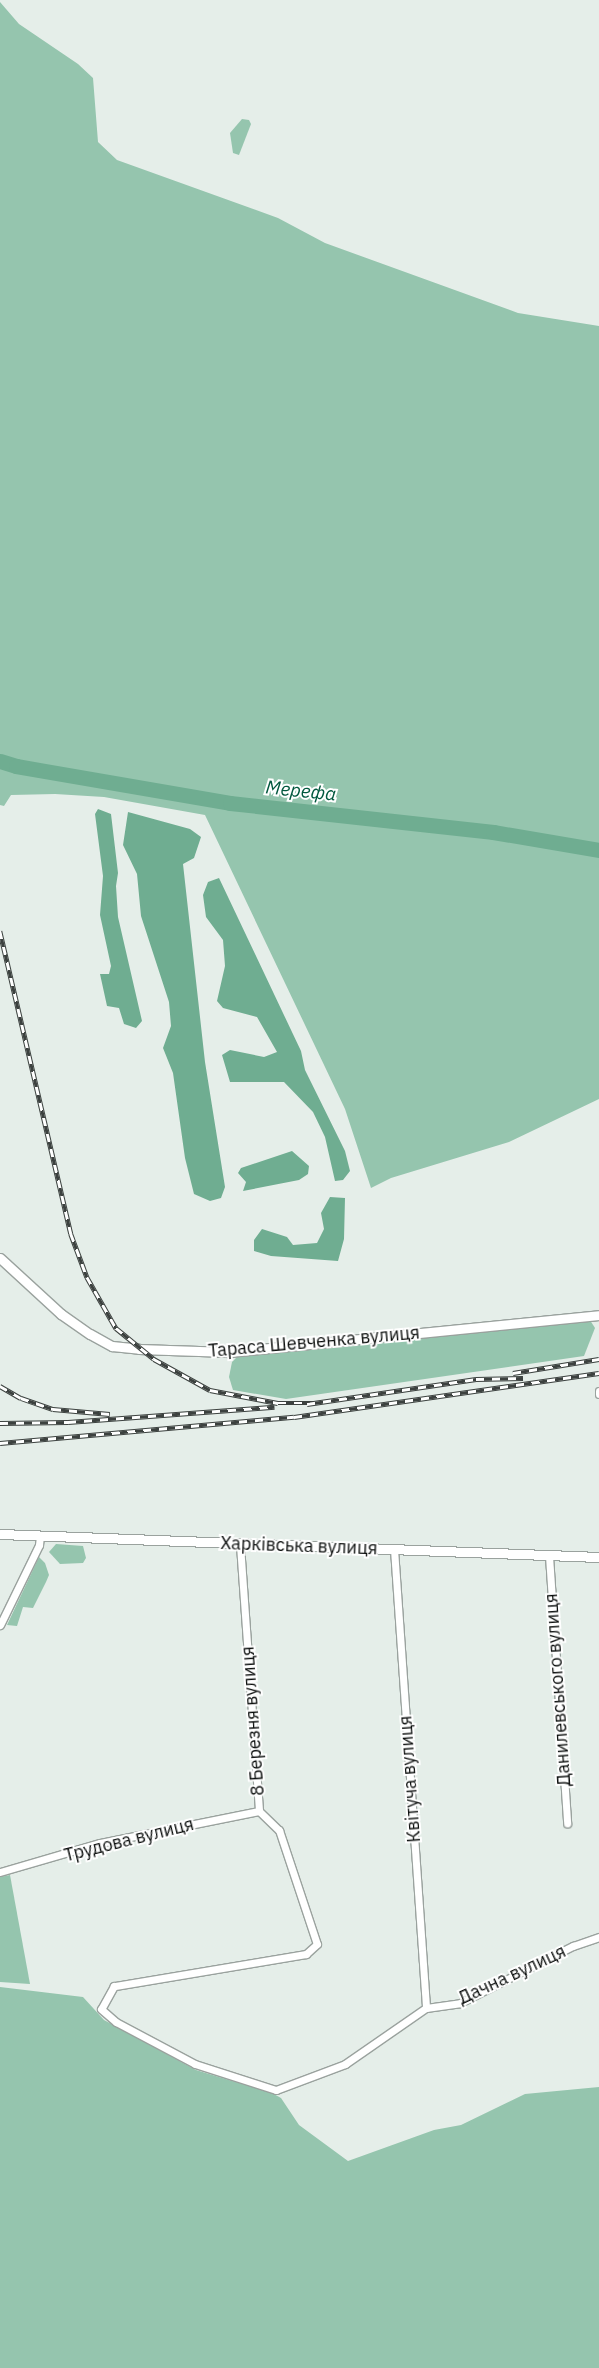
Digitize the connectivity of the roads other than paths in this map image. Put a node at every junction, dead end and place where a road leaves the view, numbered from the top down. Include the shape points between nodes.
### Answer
1 (0, 1258) edge
2 (599, 1315) edge
3 (0, 1534) edge
4 (40, 1535) junction
5 (240, 1546) junction
6 (394, 1550) junction
7 (549, 1556) junction
8 (599, 1558) edge
9 (0, 1625) edge
10 (259, 1811) junction
11 (567, 1823) dead end
12 (0, 1872) edge
13 (599, 1936) edge
14 (114, 1986) joint
15 (426, 2008) junction

1 - 2 street, Тараса Шевченка вулиця via 61,1314 90,1334 112,1346 139,1349 229,1352
3 - 4 street, Харківська вулиця
4 - 5 street, Харківська вулиця
4 - 9 street via 39,1546
5 - 6 street, Харківська вулиця
5 - 10 street, 8 Березня вулиця
6 - 7 street, Харківська вулиця
6 - 15 street, Квітуча вулиця
7 - 8 street, Харківська вулиця
7 - 11 street, Данилевського вулиця
10 - 12 street, Трудова вулиця via 100,1843
10 - 14 street, 8 Березня вулиця via 279,1830 316,1944 306,1954
13 - 15 street, Дачна вулиця via 460,2003
14 - 15 street, Дачна вулиця via 101,2009 116,2022 195,2064 276,2090 345,2064

